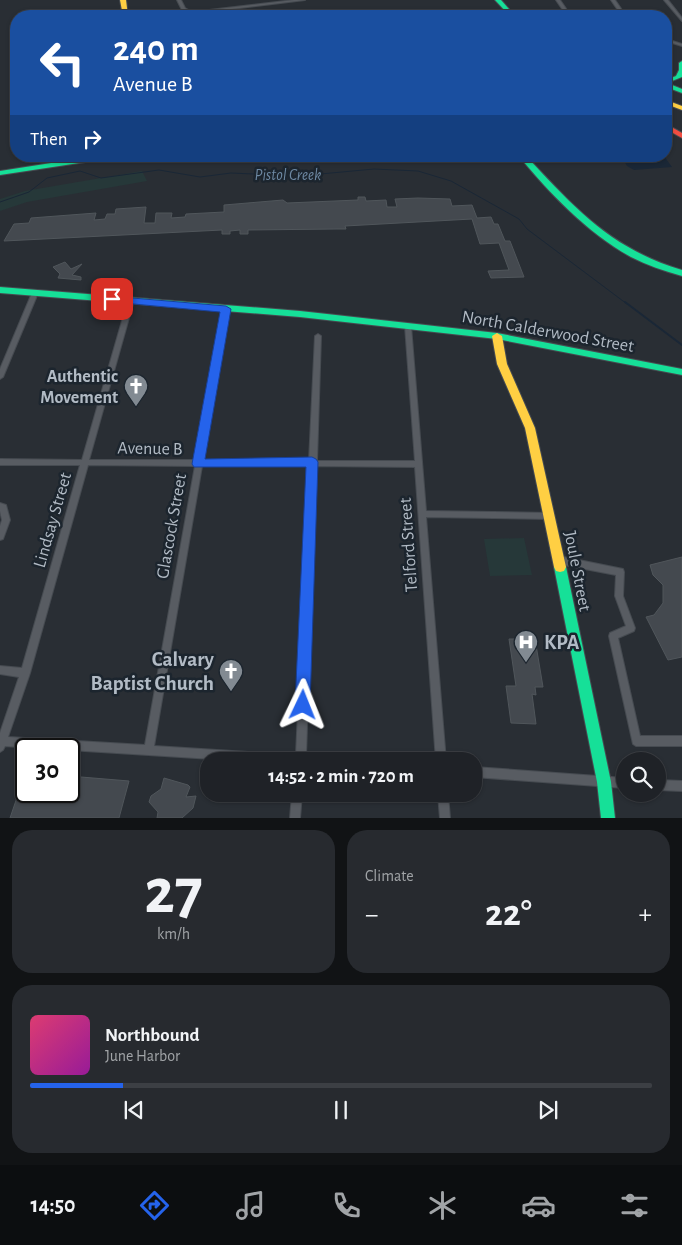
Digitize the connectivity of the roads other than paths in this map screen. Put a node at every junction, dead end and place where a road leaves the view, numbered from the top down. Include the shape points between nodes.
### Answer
1 (303, 0) edge
2 (490, 0) edge
3 (498, 0) edge
4 (666, 0) edge
5 (271, 2) edge
6 (214, 10) edge
7 (499, 10) edge
8 (507, 10) edge
9 (682, 20) edge
10 (682, 62) edge
11 (682, 71) edge
12 (672, 80) edge
13 (72, 162) edge
14 (528, 162) edge
15 (0, 173) edge
16 (682, 273) edge
17 (0, 290) edge
18 (35, 293) junction
19 (131, 300) junction
20 (226, 309) junction
21 (408, 326) junction
22 (318, 336) dead end
23 (497, 336) junction
24 (682, 372) edge
25 (0, 377) edge
26 (0, 462) edge
27 (85, 462) junction
28 (312, 462) junction
29 (198, 464) junction
30 (418, 464) junction
31 (0, 506) edge
32 (422, 514) junction
33 (550, 516) junction
34 (0, 536) edge
35 (559, 560) junction
36 (0, 670) edge
37 (25, 673) junction
38 (682, 741) edge
39 (1, 744) edge
40 (149, 749) junction
41 (301, 752) edge
42 (440, 752) edge
43 (200, 753) edge
44 (482, 773) edge
45 (604, 782) junction
46 (616, 783) edge
47 (666, 785) edge
48 (682, 786) edge
49 (297, 802) edge
50 (444, 802) edge
51 (295, 818) edge
52 (445, 818) edge
53 (608, 818) edge

1 - 5 street
2 - 7 main road
3 - 8 main road
4 - 9 street
5 - 6 street
10 - 11 main road
11 - 12 main road
13 - 15 main road
14 - 16 main road via 587,221 626,253 653,267
17 - 18 main road, North Calderwood Street
18 - 19 main road, North Calderwood Street
18 - 25 street
19 - 20 main road, North Calderwood Street
19 - 27 street, Lindsay Street
20 - 21 main road, North Calderwood Street
20 - 29 street, Glascock Street
21 - 23 main road, North Calderwood Street
21 - 30 street, Telford Street
22 - 28 street
23 - 24 main road, North Calderwood Street
23 - 33 main road, Joule Street via 502,364 530,428
26 - 27 street, Avenue B
27 - 29 street, Avenue B
27 - 37 street, Lindsay Street
28 - 29 street, Avenue B
28 - 30 street, Avenue B
28 - 41 street
29 - 40 street, Glascock Street
30 - 32 street, Telford Street
31 - 34 street via 6,520
32 - 33 street
32 - 42 street, Telford Street
33 - 35 main road, Joule Street
35 - 38 street via 620,572 619,596 631,628 613,636 636,741
35 - 45 main road, Joule Street
36 - 37 street
37 - 39 street, Lindsay Street
39 - 40 street
40 - 43 street
44 - 45 street
45 - 46 street
45 - 53 main road, Joule Street
47 - 48 street
49 - 51 street
50 - 52 street

